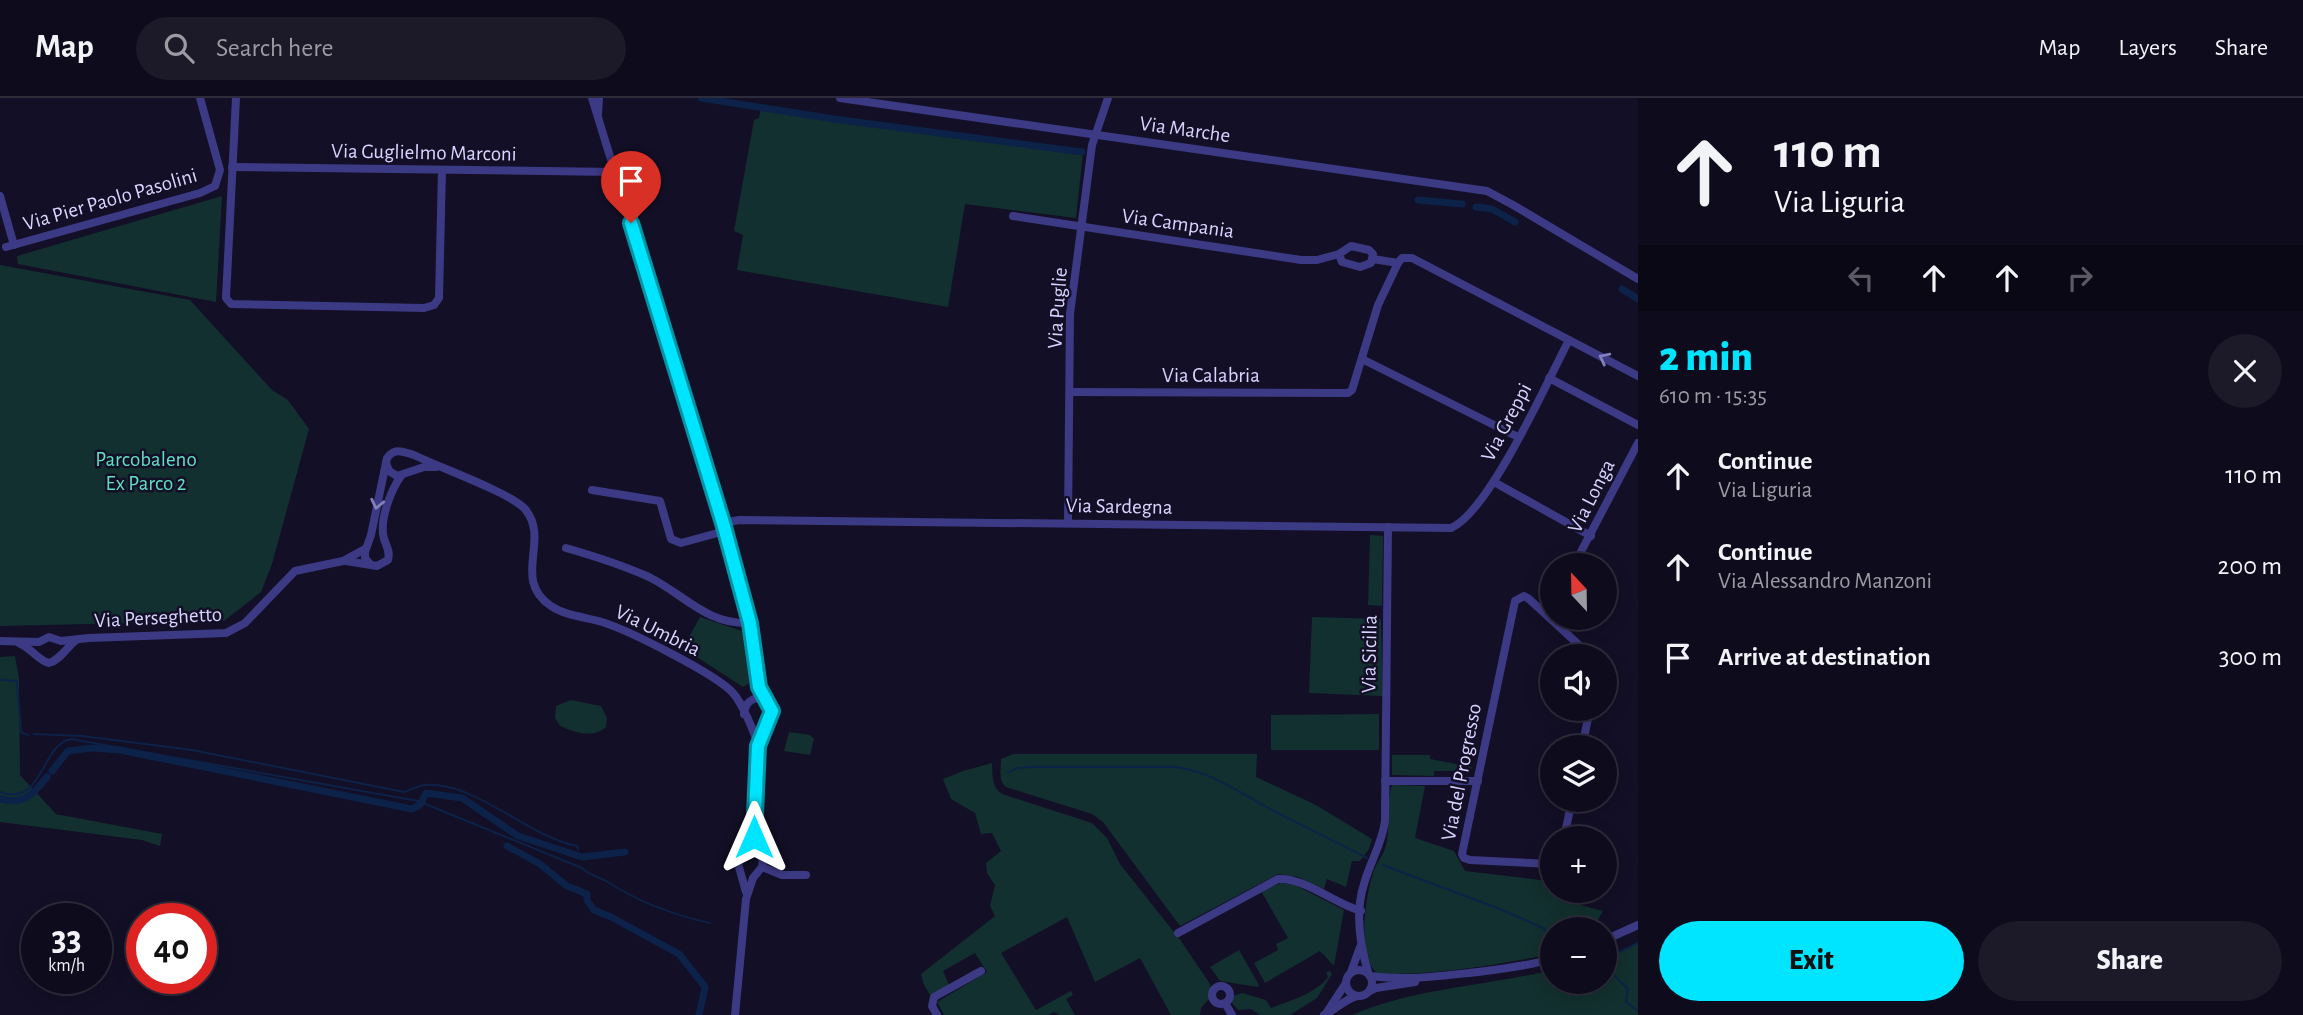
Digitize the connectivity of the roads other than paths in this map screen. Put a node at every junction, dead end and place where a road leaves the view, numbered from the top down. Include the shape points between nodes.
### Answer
1 (200, 98) edge
2 (236, 98) edge
3 (592, 98) edge
4 (598, 98) edge
5 (840, 98) edge
6 (1108, 98) edge
7 (598, 117) junction
8 (1096, 135) junction
9 (232, 167) junction
10 (442, 170) junction
11 (616, 172) junction
12 (0, 196) edge
13 (1013, 216) dead end
14 (1082, 226) junction
15 (1339, 254) junction
16 (1373, 259) junction
17 (1398, 263) junction
18 (1638, 279) edge
19 (1569, 340) junction
20 (1362, 359) junction
21 (1638, 376) edge
22 (1549, 378) junction
23 (1071, 393) junction
24 (1638, 425) edge
25 (1518, 437) junction
26 (1638, 443) edge
27 (406, 453) junction
28 (386, 463) junction
29 (438, 467) junction
30 (405, 474) junction
31 (1494, 482) junction
32 (592, 490) dead end
33 (1069, 523) junction
34 (724, 527) junction
35 (1388, 527) junction
36 (1591, 536) junction
37 (386, 544) junction
38 (366, 548) junction
39 (566, 548) dead end
40 (1581, 553) edge
41 (343, 561) junction
42 (370, 564) junction
43 (1540, 609) edge
44 (750, 623) junction
45 (1564, 630) edge
46 (56, 639) junction
47 (76, 640) junction
48 (0, 641) edge
49 (15, 641) junction
50 (39, 642) junction
51 (1578, 644) edge
52 (37, 653) junction
53 (60, 656) junction
54 (759, 687) junction
55 (733, 693) junction
56 (752, 700) junction
57 (768, 702) junction
58 (746, 718) junction
59 (768, 723) junction
60 (758, 746) junction
61 (1385, 781) junction
62 (1478, 781) junction
63 (754, 803) junction
64 (742, 849) junction
65 (758, 849) junction
66 (1540, 863) edge
67 (759, 869) junction
68 (741, 870) junction
69 (806, 875) dead end
70 (746, 899) junction
71 (1361, 911) junction
72 (1638, 925) edge
73 (1178, 933) dead end
74 (1617, 935) edge
75 (1360, 947) junction
76 (1540, 962) edge
77 (981, 971) dead end
78 (1351, 972) junction
79 (1369, 974) junction
80 (1425, 979) junction
81 (1346, 983) junction
82 (1365, 994) junction
83 (1225, 1003) dead end
84 (735, 1015) edge
85 (937, 1015) edge
86 (1232, 1015) edge
87 (1324, 1015) edge

1 - 12 street, Via Pier Paolo Pasolini via 220,170 215,186 10,246
2 - 9 street
3 - 7 street
4 - 7 street
5 - 8 street, Via Marche
6 - 8 street, Via Puglie
7 - 11 street
8 - 14 street, Via Puglie
8 - 18 street, Via Marche via 1483,190
9 - 10 street, Via Guglielmo Marconi
9 - 10 street via 228,303 424,308 439,298
10 - 11 street, Via Guglielmo Marconi
11 - 34 street
13 - 14 street, Via Campania
14 - 15 street, Via Campania via 1301,260
14 - 23 street, Via Puglie via 1070,314
15 - 16 street, Via Campania via 1351,246 1369,250
15 - 16 street, Via Campania via 1342,262 1354,267 1366,267
16 - 17 street, Via Campania
17 - 19 street, Via Campania via 1412,258
17 - 20 street via 1378,305
21 -> 19 street, Via Campania
19 - 22 street, Via Greppi
20 - 23 street, Via Calabria via 1350,392
20 - 25 street
22 - 24 street
22 - 25 street, Via Greppi
23 - 33 street, Via Puglie
25 - 31 street, Via Greppi
26 - 36 street, Via Longa
27 - 28 street via 393,452
27 - 29 street
27 - 30 street via 412,464
28 - 30 street via 390,473
28 -> 38 street
29 - 30 street
29 - 55 street, Via Umbria via 525,509 535,532 531,572 541,598 557,609 634,636
30 - 37 street via 394,486 387,508
31 - 35 street, Via Sardegna via 1462,523 1451,528
31 - 36 street
32 - 34 street, Via Sardegna via 660,501 671,539 676,542
33 - 34 street, Via Sardegna via 739,520
33 - 35 street, Via Sardegna
34 - 44 street
35 - 61 street, Via Sicilia
36 - 40 street, Via Longa
37 - 38 street via 376,541
37 - 42 street via 390,554 386,563
38 - 41 street, Via Perseghetto
38 - 42 street
39 - 44 street via 649,577 705,615
41 - 42 street, Via Perseghetto
41 - 47 street, Via Perseghetto via 295,571 245,623 226,633
43 - 62 street, Via del Progresso via 1524,596 1512,606
44 - 54 street
45 - 51 street
46 - 47 street, Via Perseghetto
46 - 50 street
46 - 53 street
47 - 53 street, Via Perseghetto
48 - 49 street
49 - 50 street
49 - 52 street
50 - 52 street
52 - 53 street via 47,663
54 - 56 street
54 - 57 street
55 - 56 street
55 - 58 street, Via Umbria
56 - 57 street
56 - 58 street
57 - 59 street via 772,711
58 - 59 street via 758,726
58 - 60 street, Via Umbria
59 - 60 street
60 - 63 street
61 - 62 street
61 - 71 street, Via Sicilia via 1384,832 1363,884
62 - 66 street, Via del Progresso via 1464,858
63 - 64 street
63 - 65 street
64 - 65 street
64 - 68 street via 737,860
65 - 67 street via 763,857
67 - 68 street via 748,874
67 - 69 street
67 - 70 street
68 - 70 street
70 - 84 street
71 - 73 street via 1294,881 1278,879
71 - 75 street, Via Sicilia
72 - 74 street
75 - 78 street
75 - 79 street
76 - 80 street
77 - 85 street via 934,997
78 - 79 street
78 - 81 street
79 - 80 street
79 - 82 street via 1372,984
80 - 82 street
81 - 82 street via 1349,991
81 - 87 street
82 - 87 street
83 - 86 street

